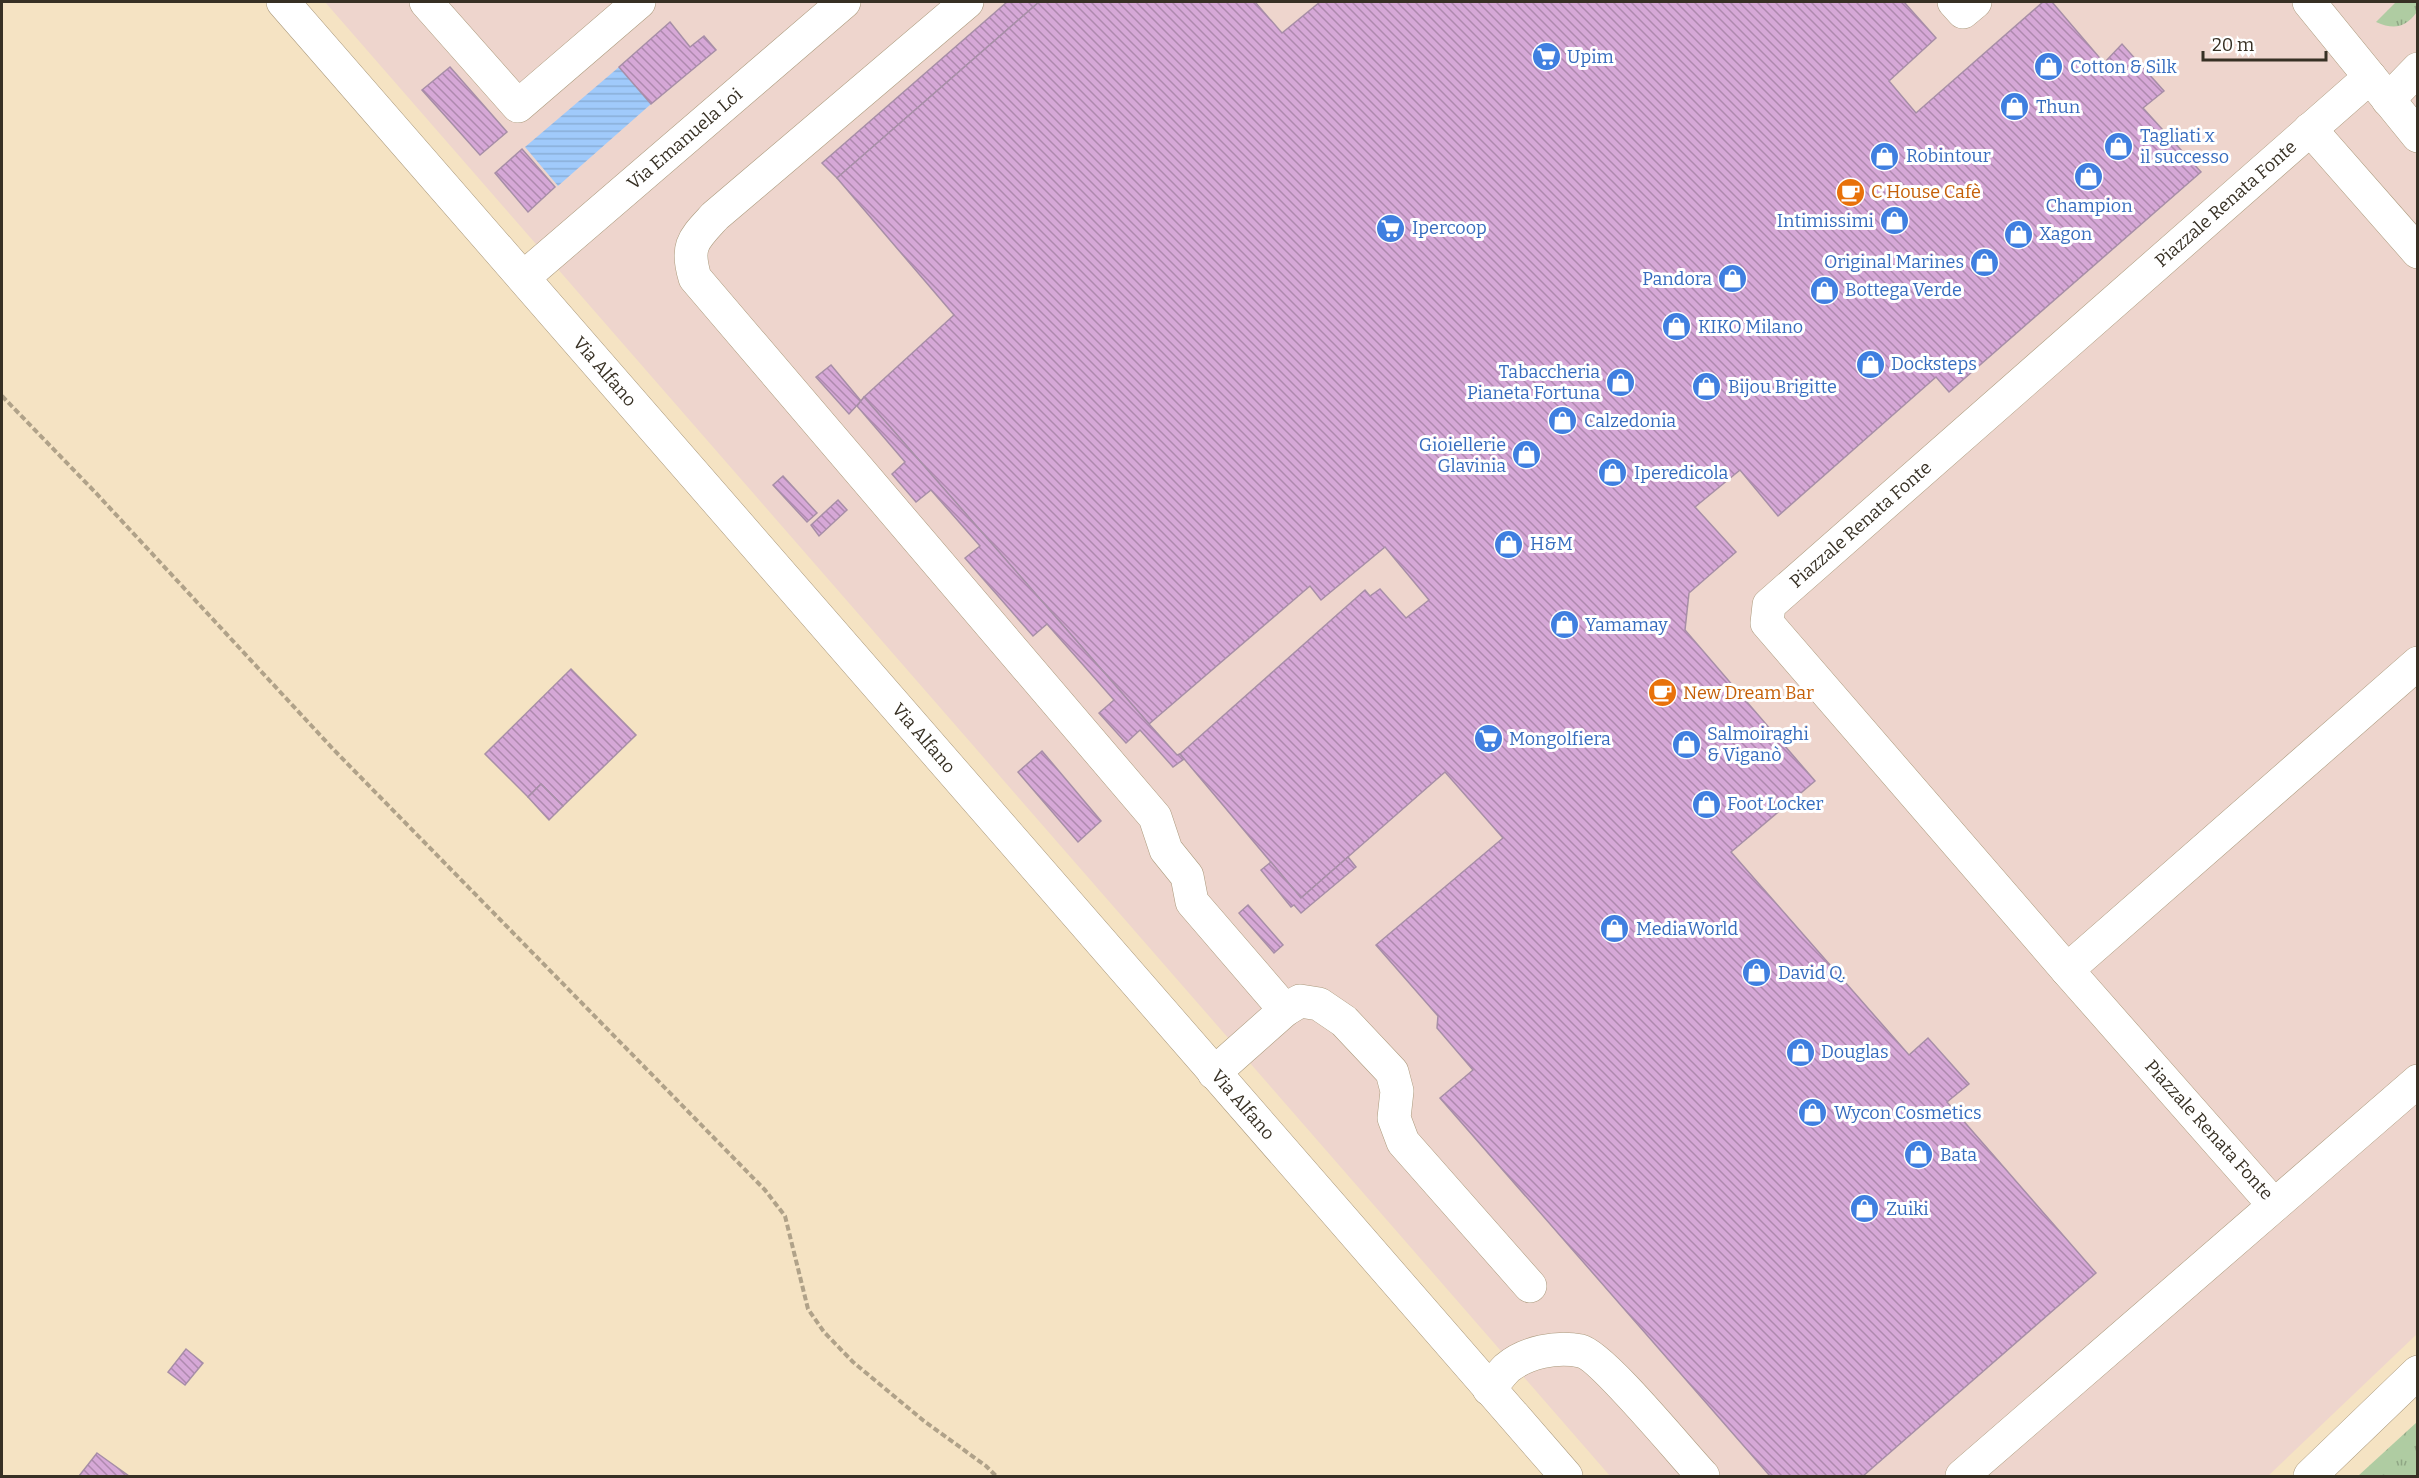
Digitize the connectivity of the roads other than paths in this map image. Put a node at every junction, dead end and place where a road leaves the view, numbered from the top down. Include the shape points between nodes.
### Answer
1 (283, 2) edge
2 (426, 2) edge
3 (639, 2) edge
4 (844, 2) edge
5 (967, 2) edge
6 (1954, 2) edge
7 (1975, 2) edge
8 (2309, 2) edge
9 (2418, 69) edge
10 (2379, 88) junction
11 (2310, 129) junction
12 (2418, 136) edge
13 (2418, 252) edge
14 (524, 277) junction
15 (2418, 663) edge
16 (2067, 970) junction
17 (1285, 1010) junction
18 (1214, 1072) junction
19 (2418, 1082) edge
20 (2274, 1205) junction
21 (1530, 1286) dead end
22 (2418, 1372) edge
23 (1489, 1389) junction
24 (1566, 1476) edge
25 (1702, 1476) edge
26 (1962, 1476) edge
27 (2310, 1476) edge

1 - 14 street, Via Alfano
2 - 3 street via 518,106
4 - 14 street, Via Emanuela Loi
5 - 17 street via 716,216 694,238 689,259 695,278 1155,817 1166,850 1187,876 1192,902
6 - 7 street via 1963,12
8 - 10 street
9 - 10 street, Piazzale Renata Fonte
10 - 11 street, Piazzale Renata Fonte
10 - 12 street
11 - 13 street, Piazzale Renata Fonte
11 - 16 street, Piazzale Renata Fonte via 1769,605 1767,623
14 - 18 street, Via Alfano
15 - 16 street
16 - 20 street, Piazzale Renata Fonte
17 - 18 street
17 - 21 street via 1300,1001 1319,1004 1344,1022 1392,1072 1397,1091 1394,1118 1403,1142
18 - 23 street, Via Alfano
19 - 20 street, Piazzale Renata Fonte
20 - 26 street
22 - 27 street
23 - 24 street, Via Alfano
23 - 25 street via 1508,1367 1530,1356 1554,1349 1584,1352 1606,1368

